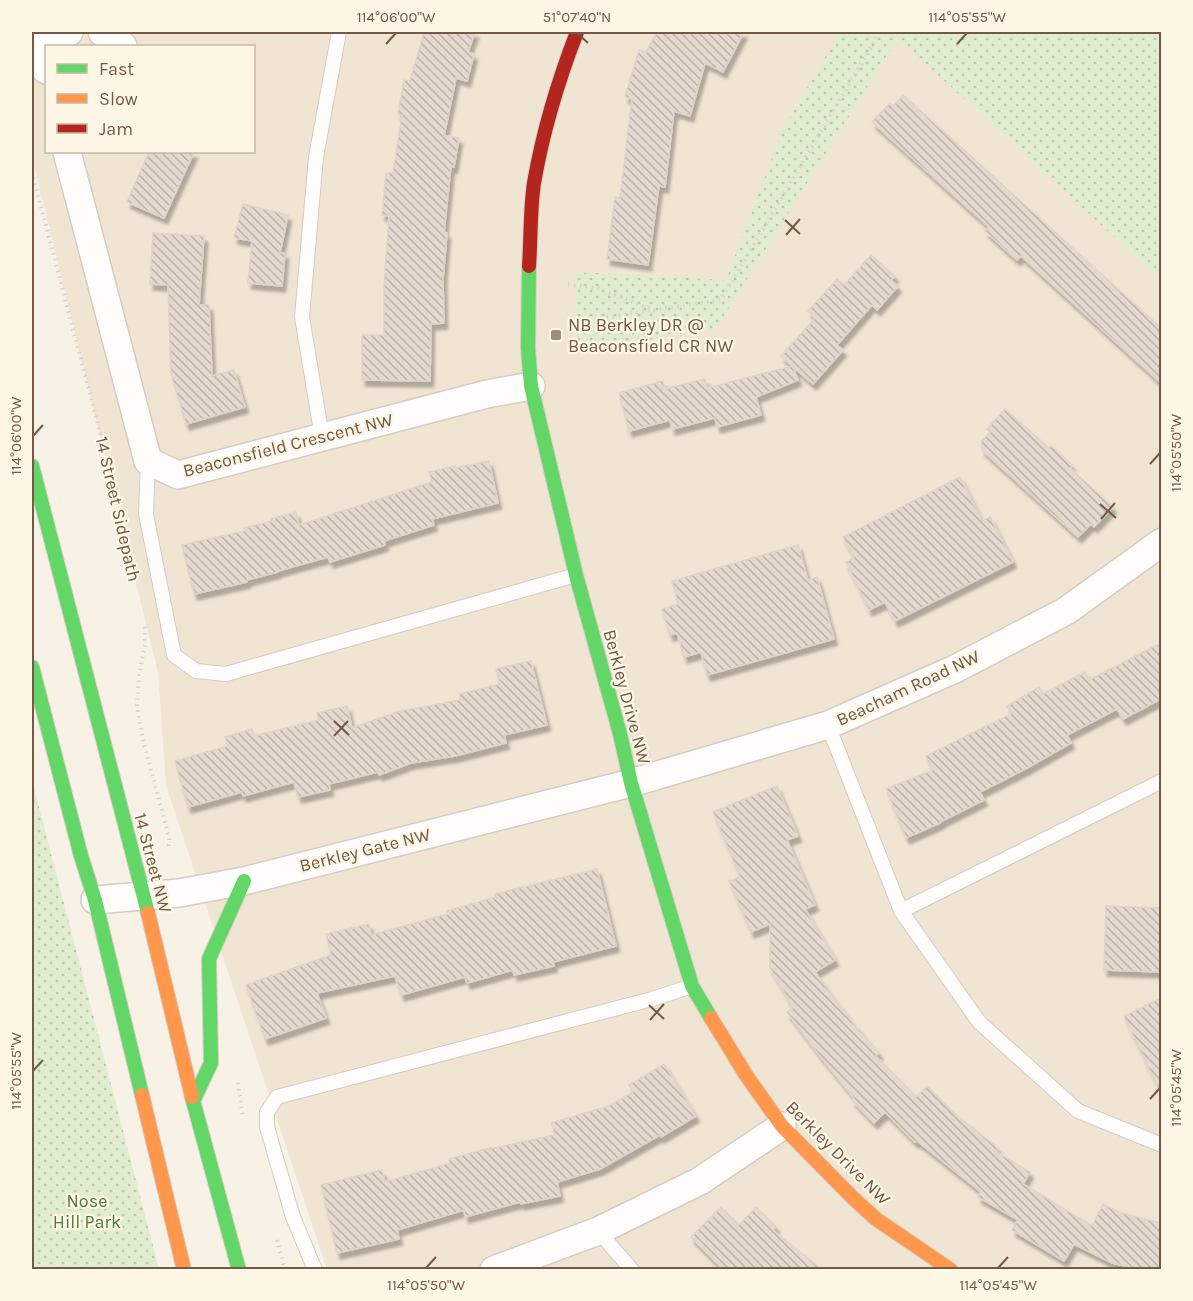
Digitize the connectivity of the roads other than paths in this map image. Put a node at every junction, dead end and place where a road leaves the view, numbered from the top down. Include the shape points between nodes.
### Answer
1 (69, 32) edge
2 (102, 32) edge
3 (339, 32) edge
4 (577, 32) edge
5 (38, 35) edge
6 (122, 45) edge
7 (45, 66) edge
8 (67, 153) edge
9 (531, 386) junction
10 (322, 437) junction
11 (148, 461) junction
12 (32, 466) edge
13 (1161, 542) edge
14 (576, 575) junction
15 (32, 667) edge
16 (828, 725) junction
17 (1161, 781) edge
18 (631, 783) junction
19 (244, 880) junction
20 (143, 897) junction
21 (95, 900) junction
22 (901, 911) junction
23 (692, 986) junction
24 (193, 1101) junction
25 (782, 1126) junction
26 (1161, 1145) edge
27 (598, 1231) junction
28 (184, 1269) edge
29 (239, 1269) edge
30 (315, 1269) edge
31 (494, 1269) edge
32 (632, 1269) edge
33 (951, 1269) edge

1 - 5 street
2 - 6 street
3 - 10 lane via 316,157 302,317
4 - 9 main road, Berkley Drive NW via 550,109 534,185 528,287
5 - 7 street
8 - 11 street
9 - 10 street, Beaconsfield Crescent NW via 487,393
9 - 14 main road, Berkley Drive NW
10 - 11 street, Beaconsfield Crescent NW via 178,475
11 - 14 lane via 146,514 174,655 196,671 226,674
12 - 20 main road, 14 Street NW
13 - 16 street, Beacham Road NW via 1066,611 955,669
14 - 18 main road, Berkley Drive NW
15 - 21 main road
16 - 18 street, Beacham Road NW
16 - 22 lane
17 - 22 lane
18 - 19 street, Berkley Gate NW
18 - 23 main road, Berkley Drive NW
19 - 20 street, Berkley Gate NW
19 - 24 main road via 209,958 211,1063
20 - 21 street, Berkley Gate NW
20 - 24 main road, 14 Street NW
21 - 28 main road
22 - 26 lane via 979,1022 1077,1111
23 - 25 main road, Berkley Drive NW
23 - 30 lane via 277,1097 267,1112 267,1127 293,1217
24 - 29 main road, 14 Street NW
25 - 27 street via 700,1181
25 - 33 main road, Berkley Drive NW via 876,1219
27 - 31 street
27 - 32 lane

